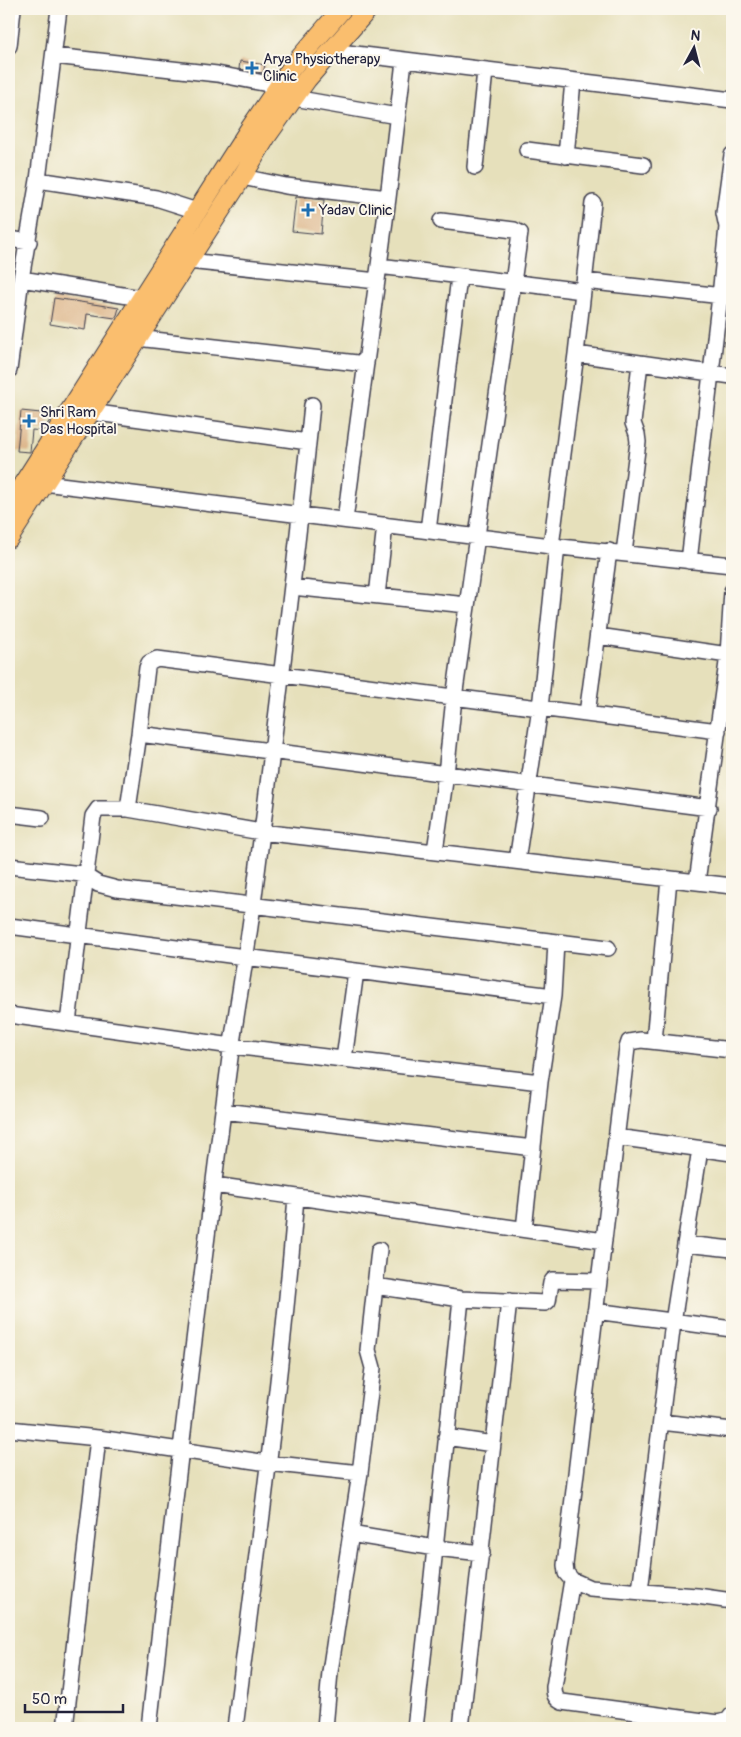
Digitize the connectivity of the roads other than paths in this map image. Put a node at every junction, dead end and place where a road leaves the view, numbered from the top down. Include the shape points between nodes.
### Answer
1 (13, 9) edge
2 (55, 9) edge
3 (342, 9) edge
4 (368, 9) edge
5 (9, 46) edge
6 (331, 51) junction
7 (54, 56) junction
8 (404, 61) junction
9 (485, 71) junction
10 (573, 81) junction
11 (279, 86) junction
12 (294, 98) junction
13 (732, 100) edge
14 (397, 116) junction
15 (527, 150) dead end
16 (732, 155) edge
17 (566, 156) junction
18 (644, 165) dead end
19 (475, 167) dead end
20 (242, 178) junction
21 (38, 180) junction
22 (388, 198) junction
23 (593, 203) dead end
24 (197, 211) junction
25 (441, 221) dead end
26 (9, 238) edge
27 (29, 242) junction
28 (188, 261) junction
29 (378, 274) junction
30 (459, 277) junction
31 (22, 280) junction
32 (514, 283) junction
33 (583, 286) junction
34 (726, 296) edge
35 (141, 298) junction
36 (13, 308) edge
37 (138, 338) junction
38 (576, 354) junction
39 (640, 363) junction
40 (366, 364) junction
41 (9, 370) edge
42 (710, 372) junction
43 (732, 376) edge
44 (312, 405) dead end
45 (90, 412) junction
46 (308, 442) junction
47 (44, 483) junction
48 (11, 497) edge
49 (299, 515) junction
50 (345, 520) junction
51 (385, 525) junction
52 (428, 531) junction
53 (477, 536) junction
54 (9, 538) edge
55 (554, 546) junction
56 (609, 551) junction
57 (624, 553) junction
58 (689, 561) junction
59 (732, 565) edge
60 (292, 587) junction
61 (732, 591) edge
62 (377, 596) junction
63 (467, 605) junction
64 (598, 636) junction
65 (728, 655) junction
66 (280, 676) junction
67 (454, 698) junction
68 (540, 708) junction
69 (587, 714) junction
70 (718, 732) junction
71 (140, 734) junction
72 (272, 752) junction
73 (446, 774) junction
74 (530, 784) junction
75 (708, 808) junction
76 (128, 809) junction
77 (9, 814) edge
78 (42, 818) dead end
79 (261, 832) junction
80 (435, 851) junction
81 (517, 861) junction
82 (9, 866) edge
83 (85, 876) junction
84 (669, 879) junction
85 (697, 882) junction
86 (732, 886) edge
87 (252, 906) junction
88 (9, 926) edge
89 (78, 935) junction
90 (556, 942) junction
91 (608, 948) dead end
92 (245, 958) junction
93 (356, 971) junction
94 (553, 996) junction
95 (9, 1015) edge
96 (68, 1023) junction
97 (654, 1041) junction
98 (232, 1046) junction
99 (732, 1050) edge
100 (344, 1059) junction
101 (540, 1082) junction
102 (223, 1111) junction
103 (616, 1137) junction
104 (533, 1148) junction
105 (700, 1148) junction
106 (732, 1152) edge
107 (214, 1185) junction
108 (296, 1197) junction
109 (524, 1229) junction
110 (604, 1241) junction
111 (685, 1244) junction
112 (732, 1249) edge
113 (379, 1250) dead end
114 (599, 1281) junction
115 (375, 1286) junction
116 (461, 1299) junction
117 (509, 1301) junction
118 (595, 1311) junction
119 (673, 1322) junction
120 (732, 1329) edge
121 (661, 1422) junction
122 (9, 1429) edge
123 (732, 1430) edge
124 (446, 1437) junction
125 (98, 1438) junction
126 (493, 1444) junction
127 (180, 1450) junction
128 (268, 1463) junction
129 (360, 1473) junction
130 (350, 1534) junction
131 (435, 1548) junction
132 (482, 1553) junction
133 (572, 1580) junction
134 (640, 1591) junction
135 (732, 1601) edge
136 (732, 1716) edge
137 (656, 1721) edge
138 (65, 1728) edge
139 (149, 1728) edge
140 (235, 1728) edge
141 (326, 1728) edge
142 (415, 1728) edge
143 (461, 1728) edge

1 - 5 street
2 - 7 street
3 - 11 main road
4 - 6 main road
6 - 8 street
6 - 12 main road
7 - 11 street via 217,74
7 - 21 street
8 - 9 street
8 - 14 street
9 - 10 street
9 - 19 street
10 - 13 street
10 - 17 street
11 - 24 main road
12 - 14 street
12 - 20 main road
14 - 22 street
15 - 17 street
16 - 34 street via 724,213 727,227
17 - 18 street
20 - 22 street
20 - 28 main road
21 - 24 street via 156,198
21 - 27 street
22 - 29 street
23 - 33 street
24 - 35 main road
25 - 32 street via 520,233
26 - 27 street
27 - 31 street
28 - 29 street
28 - 37 main road
29 - 30 street
29 - 40 street
30 - 32 street
30 - 52 street
31 - 35 street
31 - 36 street
32 - 33 street
32 - 53 street
33 - 34 street
33 - 38 street
34 - 42 street
35 - 48 main road
36 - 41 street
37 - 40 street
37 - 45 main road
38 - 39 street
38 - 55 street
39 - 42 street
39 - 57 street via 633,423 638,442
40 - 50 street
42 - 43 street
42 - 58 street
44 - 46 street
45 - 46 street
45 - 47 main road
46 - 49 street
47 - 49 street
47 - 54 main road
49 - 50 street
49 - 60 street
50 - 51 street
51 - 52 street
51 - 62 street
52 - 53 street
53 - 55 street
53 - 63 street
55 - 56 street
55 - 68 street
56 - 57 street
56 - 64 street
57 - 58 street
58 - 59 street
60 - 62 street
60 - 66 street
61 - 65 street
62 - 63 street
63 - 67 street
64 - 65 street
64 - 69 street
65 - 70 street
66 - 67 street
66 - 71 street via 154,660 147,668
66 - 72 street
67 - 68 street
67 - 73 street
68 - 69 street
68 - 74 street
69 - 70 street
70 - 75 street
71 - 72 street
71 - 76 street
72 - 73 street
72 - 79 street
73 - 74 street
73 - 80 street
74 - 75 street
74 - 81 street
75 - 85 street
76 - 79 street
76 - 83 street via 98,809 95,812
77 - 78 street
79 - 80 street
79 - 87 street
80 - 81 street
81 - 84 street
82 - 83 street
83 - 87 street via 117,890
83 - 89 street
84 - 85 street
84 - 97 street
85 - 86 street
87 - 90 street
87 - 92 street
88 - 89 street
89 - 92 street
89 - 96 street
90 - 91 street
90 - 94 street
92 - 93 street
92 - 98 street
93 - 94 street
93 - 100 street
94 - 101 street
95 - 96 street
96 - 98 street
97 - 99 street
97 - 103 street via 629,1042
98 - 100 street
98 - 102 street
100 - 101 street
101 - 104 street
102 - 104 street
102 - 107 street
103 - 105 street
103 - 110 street
104 - 109 street
105 - 106 street
105 - 111 street
107 - 108 street
107 - 127 street
108 - 109 street
108 - 128 street
109 - 110 street
110 - 114 street
111 - 112 street
111 - 119 street
113 - 115 street
114 - 117 street via 554,1280 547,1302
114 - 118 street
115 - 116 street
115 - 129 street via 368,1350 373,1368
116 - 117 street
116 - 124 street
117 - 126 street
118 - 119 street
118 - 133 street via 565,1565
119 - 120 street
119 - 121 street
121 - 123 street
121 - 134 street
122 - 125 street
124 - 126 street
124 - 131 street
125 - 127 street
125 - 138 street
126 - 132 street
127 - 128 street
127 - 139 street
128 - 129 street
128 - 140 street
129 - 130 street
130 - 131 street
130 - 141 street via 330,1672
131 - 132 street
131 - 142 street
132 - 143 street
133 - 134 street via 590,1588
133 - 137 street via 554,1695 562,1702
134 - 135 street
136 - 137 street via 718,1723

